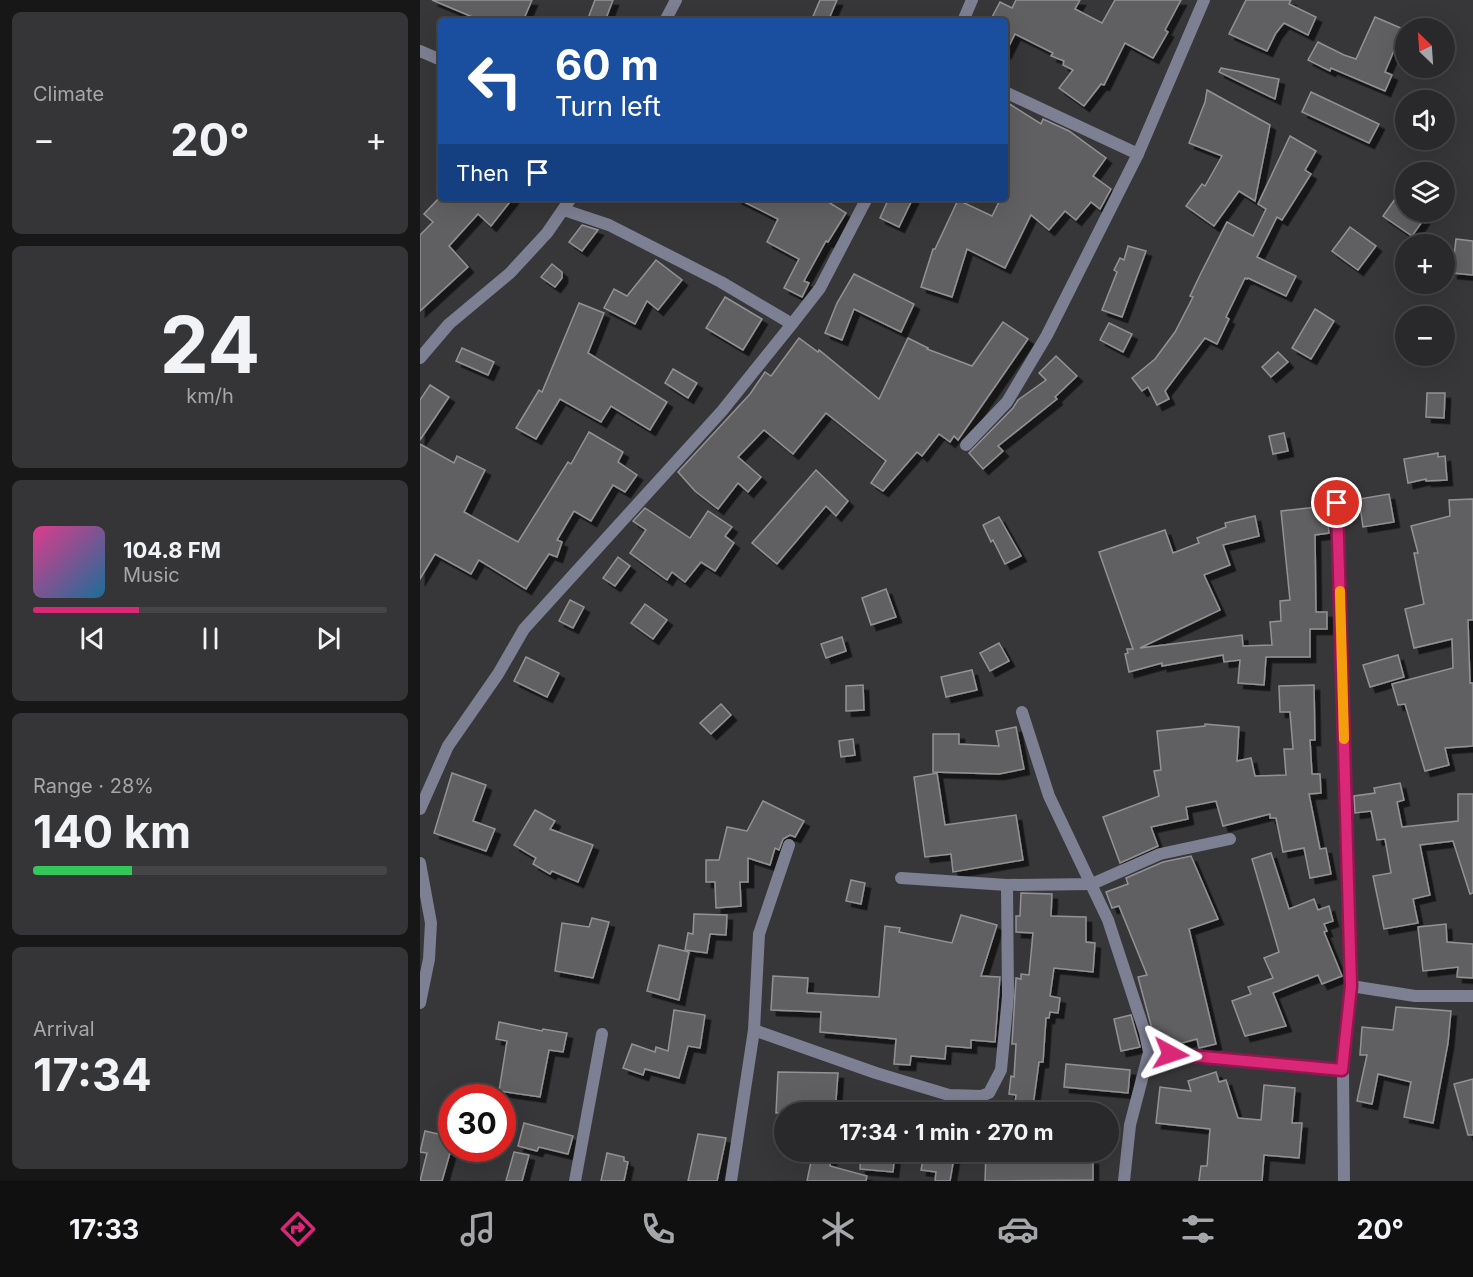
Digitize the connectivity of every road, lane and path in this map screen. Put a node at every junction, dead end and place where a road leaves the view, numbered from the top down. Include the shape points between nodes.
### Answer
1 (676, 0) edge
2 (972, 0) edge
3 (1204, 0) edge
4 (667, 18) edge
5 (964, 18) edge
6 (420, 51) edge
7 (438, 59) edge
8 (1008, 93) edge
9 (1138, 154) junction
10 (569, 201) edge
11 (865, 201) edge
12 (564, 210) junction
13 (792, 324) junction
14 (420, 358) edge
15 (966, 445) dead end
16 (1337, 503) dead end
17 (1022, 712) dead end
18 (420, 809) edge
19 (1230, 839) dead end
20 (789, 845) dead end
21 (420, 863) edge
22 (901, 878) dead end
23 (1092, 884) junction
24 (1007, 885) junction
25 (1351, 986) junction
26 (1473, 996) edge
27 (420, 1003) edge
28 (754, 1030) junction
29 (602, 1034) dead end
30 (1149, 1052) junction
31 (1342, 1070) junction
32 (575, 1181) edge
33 (731, 1181) edge
34 (1124, 1181) edge
35 (1344, 1181) edge

1 - 4 street
2 - 5 street
3 - 9 street
6 - 7 street
8 - 9 street
9 - 15 street via 1047,335 1007,402
10 - 12 street
11 - 13 street via 820,288
12 - 13 street via 609,225 721,282
12 - 14 street via 510,273 450,324
13 - 18 street via 722,411 524,629 448,747
16 - 25 street
17 - 23 street via 1048,796
19 - 23 street via 1160,854
20 - 28 street via 759,934
21 - 27 street via 431,923
22 - 24 street
23 - 24 street
23 - 30 street via 1108,920
24 - 28 street via 1008,996 1002,1070 989,1093 949,1095
25 - 26 street via 1415,996
25 - 31 street
28 - 33 street
29 - 32 street
30 - 31 street
30 - 34 street via 1130,1125
31 - 35 street

